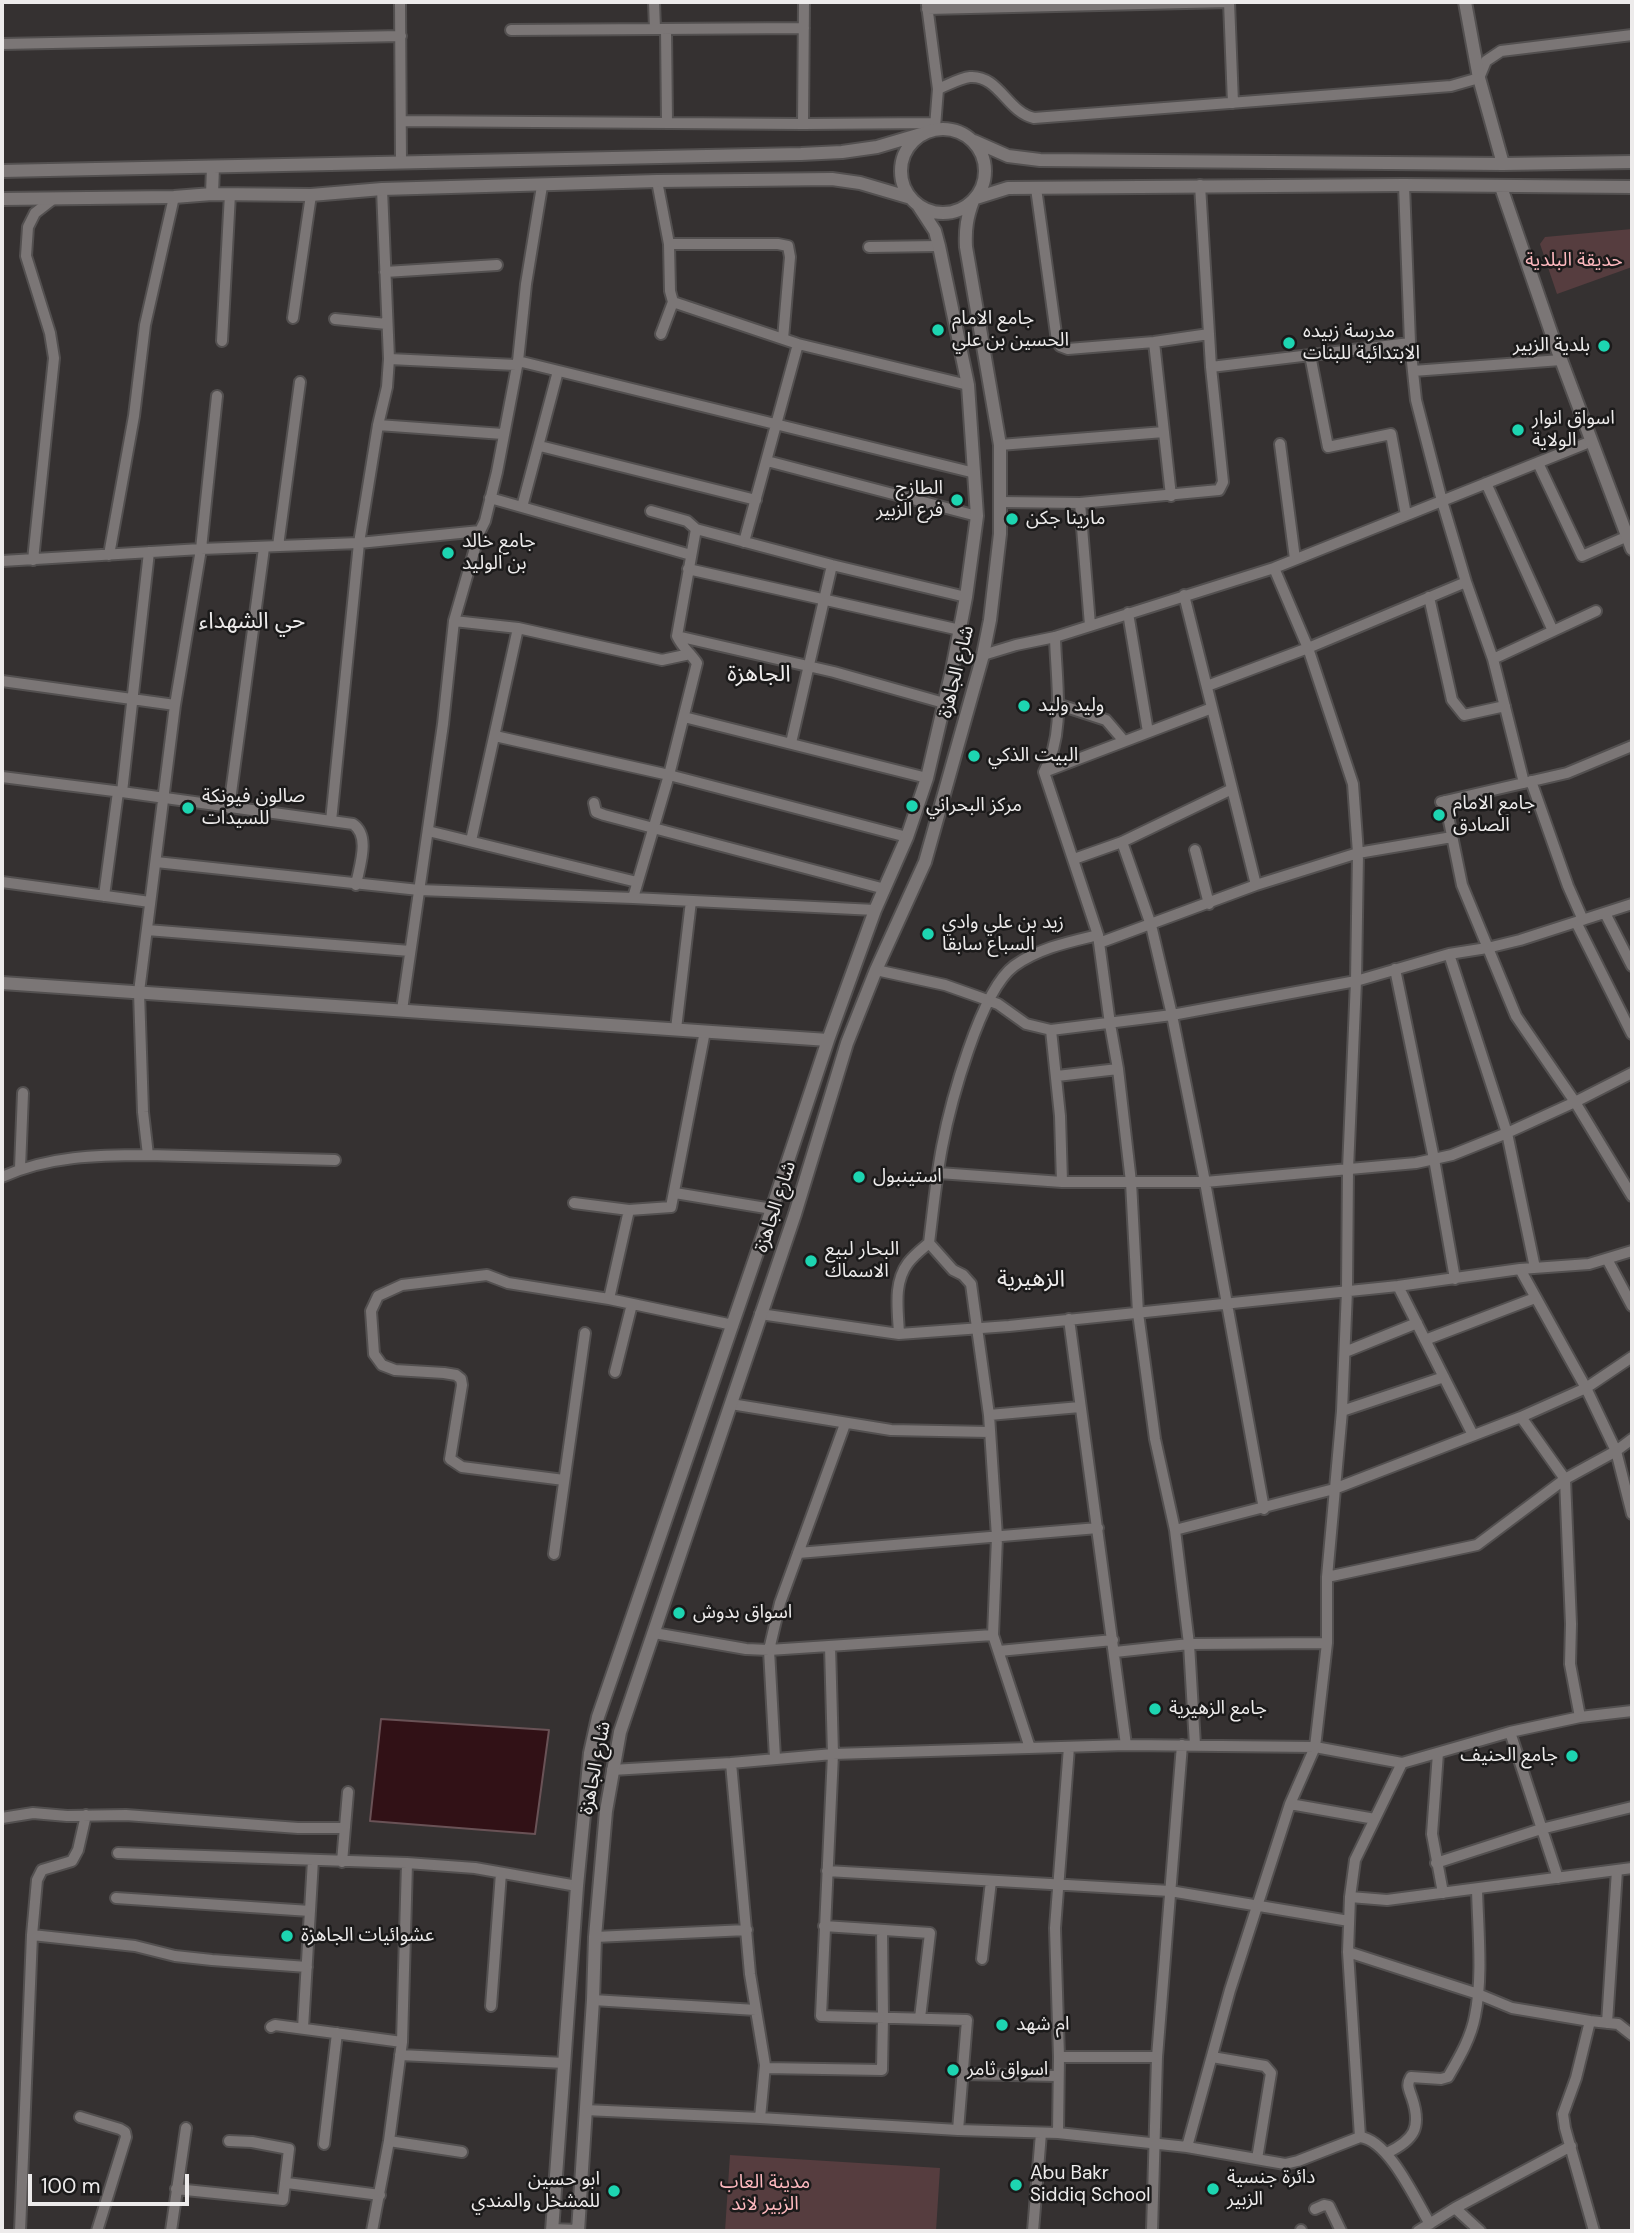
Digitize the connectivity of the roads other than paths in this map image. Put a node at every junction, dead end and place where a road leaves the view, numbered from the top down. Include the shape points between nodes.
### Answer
1 (400, 2) edge
2 (654, 2) edge
3 (804, 2) edge
4 (1228, 2) edge
5 (1465, 2) edge
6 (927, 5) edge
7 (804, 28) junction
8 (661, 29) junction
9 (511, 30) dead end
10 (1632, 35) edge
11 (401, 36) junction
12 (2, 44) edge
13 (1479, 78) junction
14 (939, 89) junction
15 (1233, 103) junction
16 (402, 121) junction
17 (667, 123) junction
18 (803, 124) junction
19 (935, 126) junction
20 (921, 134) junction
21 (974, 141) junction
22 (1632, 162) edge
23 (401, 163) junction
24 (1503, 164) junction
25 (213, 167) junction
26 (2, 171) edge
27 (657, 181) junction
28 (1404, 184) junction
29 (1200, 185) junction
30 (542, 186) junction
31 (1501, 187) junction
32 (1632, 187) edge
33 (1036, 188) junction
34 (382, 190) junction
35 (212, 194) junction
36 (230, 194) junction
37 (310, 195) junction
38 (174, 197) junction
39 (2, 199) edge
40 (52, 199) junction
41 (975, 200) junction
42 (915, 202) junction
43 (668, 244) junction
44 (939, 246) junction
45 (869, 247) dead end
46 (497, 265) dead end
47 (385, 272) junction
48 (673, 302) junction
49 (975, 303) junction
50 (950, 307) junction
51 (293, 318) dead end
52 (335, 319) dead end
53 (387, 324) junction
54 (661, 334) dead end
55 (1209, 334) junction
56 (783, 339) junction
57 (222, 341) dead end
58 (1154, 342) junction
59 (1410, 343) junction
60 (798, 344) junction
61 (1310, 355) junction
62 (388, 359) junction
63 (1561, 360) junction
64 (517, 363) junction
65 (1211, 367) junction
66 (558, 371) junction
67 (1413, 371) junction
68 (300, 382) dead end
69 (968, 385) junction
70 (217, 396) dead end
71 (378, 425) junction
72 (776, 425) junction
73 (1164, 432) junction
74 (503, 434) junction
75 (1592, 441) junction
76 (1280, 444) dead end
77 (1000, 445) junction
78 (540, 446) junction
79 (767, 461) junction
80 (1538, 463) junction
81 (975, 473) junction
82 (1486, 483) junction
83 (1171, 496) junction
84 (490, 498) junction
85 (756, 500) junction
86 (1442, 500) junction
87 (1001, 502) junction
88 (1080, 502) junction
89 (522, 507) junction
90 (651, 511) dead end
91 (1406, 514) junction
92 (976, 516) junction
93 (696, 529) junction
94 (480, 531) junction
95 (1000, 534) junction
96 (975, 535) junction
97 (744, 542) junction
98 (1630, 542) edge
99 (359, 543) junction
100 (278, 546) junction
101 (264, 548) junction
102 (201, 549) junction
103 (149, 552) junction
104 (108, 555) junction
105 (691, 555) junction
106 (1295, 559) junction
107 (33, 560) junction
108 (2, 561) edge
109 (832, 565) junction
110 (1274, 568) junction
111 (688, 569) junction
112 (1466, 582) junction
113 (1184, 595) junction
114 (966, 597) junction
115 (1429, 597) junction
116 (824, 600) junction
117 (1596, 611) dead end
118 (1128, 613) junction
119 (454, 621) junction
120 (1090, 625) junction
121 (518, 628) junction
122 (960, 630) junction
123 (1553, 631) junction
124 (677, 636) junction
125 (1055, 638) junction
126 (1308, 648) junction
127 (690, 654) junction
128 (983, 655) junction
129 (1493, 659) junction
130 (809, 667) junction
131 (2, 681) edge
132 (1207, 686) junction
133 (132, 699) junction
134 (944, 703) junction
135 (1057, 704) junction
136 (175, 705) junction
137 (1505, 706) junction
138 (1212, 708) junction
139 (684, 717) junction
140 (1148, 733) junction
141 (495, 736) junction
142 (1125, 741) junction
143 (791, 743) junction
144 (1632, 746) edge
145 (932, 755) junction
146 (954, 760) junction
147 (1044, 772) junction
148 (669, 775) junction
149 (2, 777) edge
150 (927, 778) junction
151 (1527, 782) junction
152 (1233, 789) junction
153 (120, 792) junction
154 (164, 798) junction
155 (594, 803) dead end
156 (229, 808) junction
157 (331, 821) junction
158 (654, 828) junction
159 (428, 831) junction
160 (907, 837) junction
161 (1452, 837) junction
162 (471, 841) junction
163 (1122, 842) junction
164 (1195, 850) dead end
165 (1358, 853) junction
166 (1074, 859) junction
167 (156, 862) junction
168 (2, 882) edge
169 (637, 882) junction
170 (356, 885) junction
171 (1256, 885) junction
172 (885, 889) junction
173 (419, 890) junction
174 (104, 896) junction
175 (633, 898) junction
176 (691, 901) junction
177 (150, 902) junction
178 (1209, 904) junction
179 (1632, 904) edge
180 (875, 910) junction
181 (1605, 913) junction
182 (1579, 921) junction
183 (1150, 925) junction
184 (147, 930) junction
185 (1099, 939) junction
186 (1487, 948) junction
187 (410, 951) junction
188 (1449, 954) junction
189 (1632, 966) edge
190 (1395, 969) junction
191 (876, 970) junction
192 (1356, 981) junction
193 (2, 983) edge
194 (139, 992) junction
195 (988, 1000) junction
196 (402, 1010) junction
197 (1172, 1015) junction
198 (1110, 1024) junction
199 (676, 1029) junction
200 (1051, 1030) junction
201 (705, 1031) junction
202 (1632, 1034) edge
203 (828, 1040) junction
204 (1118, 1069) junction
205 (1632, 1073) edge
206 (1057, 1076) junction
207 (23, 1093) dead end
208 (1575, 1102) junction
209 (1507, 1133) junction
210 (148, 1155) junction
211 (1434, 1159) junction
212 (335, 1160) dead end
213 (20, 1168) junction
214 (1348, 1169) junction
215 (939, 1173) junction
216 (2, 1177) edge
217 (1062, 1182) junction
218 (1130, 1182) junction
219 (1205, 1182) junction
220 (675, 1193) junction
221 (1632, 1196) edge
222 (573, 1203) dead end
223 (772, 1209) junction
224 (629, 1210) junction
225 (794, 1214) junction
226 (929, 1243) junction
227 (1632, 1251) edge
228 (1606, 1259) junction
229 (1535, 1268) junction
230 (1520, 1269) junction
231 (1455, 1279) junction
232 (1398, 1286) junction
233 (1347, 1290) junction
234 (1535, 1298) junction
235 (609, 1299) junction
236 (1227, 1303) junction
237 (632, 1304) junction
238 (1632, 1306) edge
239 (1139, 1313) junction
240 (760, 1314) junction
241 (1069, 1320) junction
242 (1416, 1323) junction
243 (733, 1325) junction
244 (978, 1328) junction
245 (585, 1333) dead end
246 (899, 1334) junction
247 (1425, 1340) junction
248 (1345, 1352) junction
249 (1632, 1357) edge
250 (615, 1372) dead end
251 (1444, 1377) junction
252 (1586, 1388) junction
253 (731, 1404) junction
254 (1080, 1407) junction
255 (1342, 1411) junction
256 (989, 1415) junction
257 (1521, 1418) junction
258 (845, 1424) junction
259 (989, 1432) junction
260 (1473, 1435) junction
261 (1632, 1439) edge
262 (1616, 1451) junction
263 (1565, 1479) junction
264 (564, 1480) junction
265 (1334, 1489) junction
266 (1264, 1509) junction
267 (1632, 1514) edge
268 (1098, 1528) junction
269 (1175, 1530) junction
270 (997, 1536) junction
271 (798, 1553) junction
272 (554, 1554) dead end
273 (1327, 1577) junction
274 (653, 1633) junction
275 (993, 1635) junction
276 (1327, 1643) junction
277 (1189, 1644) junction
278 (830, 1646) junction
279 (1114, 1646) junction
280 (769, 1650) junction
281 (999, 1651) junction
282 (1632, 1711) edge
283 (1580, 1717) junction
284 (1510, 1732) junction
285 (1126, 1745) junction
286 (1182, 1745) junction
287 (1195, 1745) junction
288 (1069, 1747) junction
289 (1315, 1747) junction
290 (1030, 1748) junction
291 (1438, 1753) junction
292 (833, 1754) junction
293 (775, 1758) junction
294 (730, 1763) junction
295 (1402, 1763) junction
296 (612, 1770) junction
297 (348, 1792) dead end
298 (1290, 1804) junction
299 (1632, 1807) edge
300 (86, 1815) junction
301 (2, 1818) edge
302 (1375, 1819) junction
303 (345, 1828) junction
304 (1541, 1829) junction
305 (118, 1853) dead end
306 (313, 1860) junction
307 (342, 1862) junction
308 (407, 1863) junction
309 (1436, 1863) junction
310 (1632, 1868) edge
311 (1617, 1870) junction
312 (827, 1871) junction
313 (501, 1873) junction
314 (1558, 1878) junction
315 (991, 1881) junction
316 (577, 1886) junction
317 (1057, 1886) junction
318 (1478, 1889) junction
319 (1170, 1891) junction
320 (1443, 1893) junction
321 (1350, 1897) junction
322 (116, 1898) dead end
323 (1259, 1906) junction
324 (310, 1911) junction
325 (1349, 1921) junction
326 (824, 1926) junction
327 (747, 1930) junction
328 (882, 1930) junction
329 (32, 1935) junction
330 (595, 1937) junction
331 (1348, 1952) junction
332 (982, 1959) dead end
333 (307, 1967) junction
334 (1478, 1994) junction
335 (593, 2000) junction
336 (491, 2006) dead end
337 (756, 2010) junction
338 (883, 2017) junction
339 (919, 2018) junction
340 (1590, 2021) junction
341 (1607, 2023) junction
342 (271, 2027) dead end
343 (303, 2028) junction
344 (337, 2033) junction
345 (1632, 2035) edge
346 (402, 2042) junction
347 (400, 2055) junction
348 (1059, 2057) junction
349 (1157, 2057) junction
350 (1212, 2057) junction
351 (565, 2063) junction
352 (765, 2068) junction
353 (963, 2074) junction
354 (1057, 2076) junction
355 (585, 2110) junction
356 (80, 2117) dead end
357 (760, 2118) junction
358 (186, 2128) dead end
359 (958, 2130) junction
360 (1041, 2133) junction
361 (1058, 2133) junction
362 (1360, 2137) junction
363 (229, 2141) dead end
364 (388, 2141) junction
365 (1155, 2143) junction
366 (324, 2144) dead end
367 (1571, 2146) junction
368 (1187, 2147) junction
369 (462, 2152) dead end
370 (1387, 2154) junction
371 (1257, 2159) junction
372 (287, 2183) junction
373 (176, 2189) junction
374 (380, 2195) junction
375 (1455, 2208) junction
376 (1315, 2209) dead end
377 (1430, 2224) junction
378 (20, 2231) edge
379 (97, 2231) edge
380 (171, 2231) edge
381 (372, 2231) edge
382 (552, 2231) edge
383 (578, 2231) edge
384 (1034, 2231) edge
385 (1152, 2231) edge
386 (1341, 2231) edge
387 (1418, 2231) edge
388 (1480, 2231) edge
389 (1594, 2231) edge

1 - 11 street
2 - 8 street
3 - 7 street
4 - 6 street
4 - 15 street
5 - 13 street
6 - 14 street
7 - 8 street
7 - 18 street
8 - 9 street
8 - 17 street
10 - 13 street via 1501,51 1486,61
11 - 12 street
11 - 16 street
13 - 15 street via 1451,86
13 - 24 street
14 - 15 street via 981,77 1018,112 1034,118
14 - 19 street
16 - 17 street
16 - 23 street
17 - 18 street
18 - 19 street
19 - 20 street
19 - 21 street
20 - 23 street via 842,152
20 - 42 street via 903,156 901,171
21 - 24 street via 1008,156 1040,160
21 - 41 street via 986,169
22 - 24 street
23 - 25 street
25 - 26 street
25 - 35 street
27 - 30 street
27 - 42 street via 832,180 860,183
27 - 43 street
28 - 29 street
28 - 31 street
28 - 59 street
29 - 33 street
29 - 55 street
30 - 34 street
30 - 64 street
31 - 32 street
31 - 63 street
33 - 41 street via 1008,188
33 - 58 street via 1060,346
34 - 37 street
34 - 47 street
35 - 36 street
35 - 38 street
36 - 37 street
36 - 57 street
37 - 51 street
38 - 40 street
38 - 104 street via 145,325 134,416
39 - 40 street
40 - 107 street via 28,227 26,256 54,358
41 - 42 street via 947,213 932,212
41 - 49 street, شارع الجاهزة via 965,230
42 - 44 street, شارع الجاهزة via 935,231
43 - 48 street
43 - 56 street via 788,246
44 - 45 street
44 - 50 street, شارع الجاهزة
46 - 47 street
47 - 53 street
48 - 54 street
48 - 56 street
49 - 50 street via 961,301
49 - 77 street, شارع الجاهزة
50 - 69 street, شارع الجاهزة
52 - 53 street
53 - 62 street
55 - 58 street
55 - 65 street
56 - 60 street
58 - 73 street
59 - 61 street
59 - 67 street
60 - 69 street
60 - 72 street
61 - 65 street
61 - 91 street via 1328,447 1391,434
62 - 64 street
62 - 71 street
63 - 67 street
63 - 75 street
64 - 66 street
64 - 74 street
65 - 83 street via 1223,482 1219,490
66 - 72 street
66 - 78 street
67 - 86 street
68 - 100 street
69 - 81 street, شارع الجاهزة
70 - 102 street
71 - 74 street
71 - 99 street
72 - 79 street
72 - 81 street
73 - 77 street
73 - 83 street
74 - 84 street
75 - 80 street
75 - 98 street
76 - 106 street
77 - 87 street, شارع الجاهزة
78 - 85 street
78 - 89 street
79 - 85 street
79 - 92 street
80 - 82 street
80 - 98 street via 1582,556
81 - 92 street, شارع الجاهزة
82 - 86 street
82 - 123 street
83 - 88 street
84 - 89 street
84 - 94 street
85 - 97 street
86 - 91 street
86 - 112 street
87 - 88 street
87 - 95 street, شارع الجاهزة
88 - 120 street
89 - 105 street
90 - 93 street via 687,521
91 - 106 street
92 - 96 street, شارع الجاهزة
93 - 97 street
93 - 105 street
94 - 99 street
94 - 119 street
95 - 96 street
95 - 128 street, شارع الجاهزة
96 - 114 street, شارع الجاهزة
97 - 109 street
99 - 100 street
99 - 157 street
100 - 101 street
101 - 102 street
101 - 156 street
102 - 103 street
102 - 136 street
103 - 104 street
103 - 133 street
104 - 107 street
105 - 111 street
106 - 110 street
107 - 108 street
109 - 114 street
109 - 116 street
110 - 113 street
110 - 126 street
111 - 116 street
111 - 124 street
112 - 115 street
112 - 129 street
113 - 118 street
113 - 132 street
114 - 122 street, شارع الجاهزة
115 - 126 street
115 - 137 street via 1456,707 1464,715
116 - 122 street
116 - 130 street
117 - 123 street
118 - 120 street
118 - 140 street
119 - 121 street
119 - 159 street
120 - 125 street
121 - 127 street via 662,660
121 - 141 street
122 - 134 street, شارع الجاهزة
123 - 129 street
124 - 127 street
124 - 130 street
125 - 128 street
125 - 135 street
126 - 132 street
126 - 165 street via 1353,784
127 - 139 street via 697,663
128 - 146 street, شارع الجاهزة
129 - 137 street
130 - 134 street
130 - 143 street
131 - 133 street
132 - 138 street
133 - 136 street
133 - 153 street
134 - 145 street, شارع الجاهزة
135 - 142 street via 1106,720
135 - 147 street via 1058,734
136 - 154 street
137 - 151 street
138 - 140 street
138 - 152 street
139 - 143 street
139 - 148 street
140 - 142 street
141 - 148 street
141 - 162 street
142 - 147 street
143 - 150 street
144 - 151 street via 1567,773
145 - 146 street
145 - 150 street, شارع الجاهزة
146 - 191 street, شارع الجاهزة via 925,862
147 - 166 street
148 - 158 street
148 - 160 street
149 - 153 street
150 - 160 street, شارع الجاهزة
151 - 161 street via 1442,801
151 - 182 street
152 - 163 street
152 - 171 street
153 - 154 street
153 - 174 street
154 - 156 street
154 - 167 street
155 - 158 street via 596,812
156 - 157 street
157 - 170 street via 354,824 361,832
158 - 169 street
158 - 172 street
159 - 162 street
159 - 173 street
160 - 172 street, شارع الجاهزة
161 - 165 street
161 - 186 street via 1462,885
162 - 169 street
163 - 166 street
163 - 183 street
164 - 178 street
165 - 171 street
165 - 192 street
166 - 185 street
167 - 170 street
167 - 177 street
168 - 174 street
169 - 175 street
170 - 173 street
171 - 178 street
172 - 180 street, شارع الجاهزة
173 - 175 street
173 - 187 street
174 - 177 street
175 - 176 street
176 - 180 street
176 - 199 street
177 - 184 street
178 - 183 street
179 - 181 street
180 - 203 street, شارع الجاهزة
181 - 182 street
181 - 189 street
182 - 186 street
182 - 202 street
183 - 185 street
183 - 197 street
184 - 187 street
184 - 194 street
185 - 195 street via 1049,947 1012,967
185 - 198 street
186 - 188 street
186 - 208 street via 1516,1016
187 - 196 street
188 - 190 street
188 - 209 street
190 - 192 street
190 - 211 street
191 - 195 street
191 - 225 street, شارع الجاهزة via 847,1043
192 - 197 street
192 - 214 street
193 - 194 street
194 - 196 street
194 - 210 street
195 - 200 street via 1026,1024
195 - 215 street via 963,1066
196 - 199 street
197 - 198 street
197 - 219 street
198 - 200 street
198 - 204 street
199 - 201 street
200 - 206 street
201 - 203 street
201 - 220 street
203 - 223 street, شارع الجاهزة
204 - 206 street
204 - 218 street
205 - 208 street
206 - 217 street
207 - 213 street
208 - 209 street
208 - 221 street
209 - 211 street
209 - 229 street
210 - 212 street
210 - 213 street via 93,1155
211 - 214 street
211 - 231 street
213 - 216 street
214 - 219 street
214 - 233 street
215 - 217 street
215 - 226 street
217 - 218 street
218 - 219 street
218 - 239 street
219 - 236 street
220 - 223 street
220 - 224 street via 667,1209
222 - 224 street
223 - 225 street
223 - 243 street, شارع الجاهزة
224 - 235 street
225 - 240 street, شارع الجاهزة
226 - 244 street via 971,1284
226 - 246 street via 908,1263 900,1279
227 - 228 street
228 - 229 street
228 - 238 street
229 - 230 street
230 - 231 street
230 - 234 street
231 - 232 street
232 - 233 street
232 - 242 street
233 - 236 street
233 - 248 street
234 - 247 street
234 - 252 street
235 - 237 street
235 - 264 street via 508,1283 487,1275 402,1284 378,1296 371,1311 374,1354 382,1365 461,1378 450,1459 462,1467
236 - 239 street
236 - 266 street
237 - 243 street
237 - 250 street
239 - 241 street
239 - 269 street via 1155,1439
240 - 246 street
240 - 253 street, شارع الجاهزة
241 - 244 street
241 - 254 street
242 - 247 street
242 - 248 street
243 - 316 street, شارع الجاهزة via 598,1717
244 - 246 street
244 - 256 street
245 - 264 street
247 - 251 street
248 - 255 street
249 - 252 street
251 - 255 street
251 - 260 street
252 - 257 street
252 - 262 street
253 - 258 street
253 - 274 street, شارع الجاهزة
254 - 256 street
254 - 268 street
255 - 265 street
256 - 259 street
257 - 260 street
257 - 263 street
258 - 259 street
258 - 271 street
259 - 270 street
260 - 265 street
261 - 262 street
262 - 263 street
262 - 267 street
263 - 273 street via 1477,1545
263 - 283 street via 1570,1664
264 - 272 street
265 - 266 street
265 - 273 street
266 - 269 street
268 - 270 street
268 - 279 street
269 - 277 street
270 - 271 street
270 - 275 street
271 - 280 street
273 - 276 street
274 - 280 street
274 - 296 street, شارع الجاهزة
275 - 278 street
275 - 281 street
276 - 277 street
276 - 289 street
277 - 279 street
277 - 287 street
278 - 280 street
278 - 292 street
279 - 281 street
279 - 285 street
280 - 293 street
281 - 290 street
282 - 283 street
283 - 284 street
284 - 291 street
284 - 304 street
285 - 286 street
285 - 288 street
286 - 287 street
286 - 319 street
287 - 289 street
288 - 290 street
288 - 317 street
289 - 295 street
289 - 298 street
290 - 292 street
291 - 295 street
291 - 309 street via 1432,1835
292 - 293 street
292 - 312 street
293 - 294 street
294 - 296 street
294 - 327 street
295 - 302 street
296 - 330 street, شارع الجاهزة
297 - 303 street
298 - 302 street
298 - 323 street
299 - 304 street
300 - 301 street via 33,1813
300 - 303 street
300 - 329 street via 72,1861 42,1870 37,1880
302 - 321 street via 1355,1860
303 - 307 street
304 - 309 street
304 - 314 street
305 - 306 street
306 - 307 street
306 - 324 street
307 - 308 street
308 - 313 street
308 - 346 street
309 - 320 street
310 - 311 street
311 - 314 street
311 - 341 street
312 - 315 street
312 - 326 street
313 - 316 street
313 - 336 street
314 - 318 street
315 - 317 street
315 - 332 street
316 - 351 street, شارع الجاهزة
317 - 319 street
317 - 348 street
318 - 320 street
318 - 334 street
319 - 323 street
319 - 349 street
320 - 321 street via 1387,1900
321 - 325 street
322 - 324 street
323 - 325 street
323 - 350 street
324 - 333 street
325 - 331 street
326 - 328 street
326 - 338 street via 821,2016
327 - 330 street
327 - 337 street
328 - 338 street
328 - 339 street via 930,1933
329 - 333 street via 212,1960
329 - 378 street
330 - 335 street, شارع الجاهزة
331 - 334 street
331 - 362 street
333 - 343 street
334 - 340 street via 1512,2008
334 - 370 street via 1475,2019 1448,2077 1411,2077 1408,2081 1416,2122 1407,2143
335 - 337 street
335 - 355 street, شارع الجاهزة
337 - 352 street
338 - 339 street
338 - 352 street via 881,2070
339 - 353 street via 967,2020
340 - 341 street
340 - 367 street via 1563,2114
341 - 345 street via 1618,2024
342 - 343 street
343 - 344 street
344 - 346 street
344 - 366 street
346 - 347 street
347 - 351 street
347 - 364 street
348 - 349 street
348 - 354 street
349 - 365 street
350 - 368 street
350 - 371 street via 1265,2066 1270,2073
351 - 382 street, شارع الجاهزة
352 - 357 street
353 - 354 street
353 - 359 street
354 - 361 street
355 - 357 street
355 - 383 street, شارع الجاهزة
356 - 379 street via 120,2129 126,2137
357 - 359 street
358 - 373 street
359 - 360 street
360 - 361 street
360 - 384 street
361 - 365 street
362 - 370 street
362 - 371 street via 1285,2164
363 - 372 street via 289,2149
364 - 369 street
364 - 374 street
365 - 368 street
365 - 385 street
367 - 375 street
367 - 389 street
368 - 371 street
370 - 377 street
372 - 373 street via 285,2197 279,2201
372 - 374 street
373 - 380 street
374 - 381 street
375 - 377 street
375 - 388 street
376 - 386 street via 1329,2206
377 - 387 street
382 - 383 street

